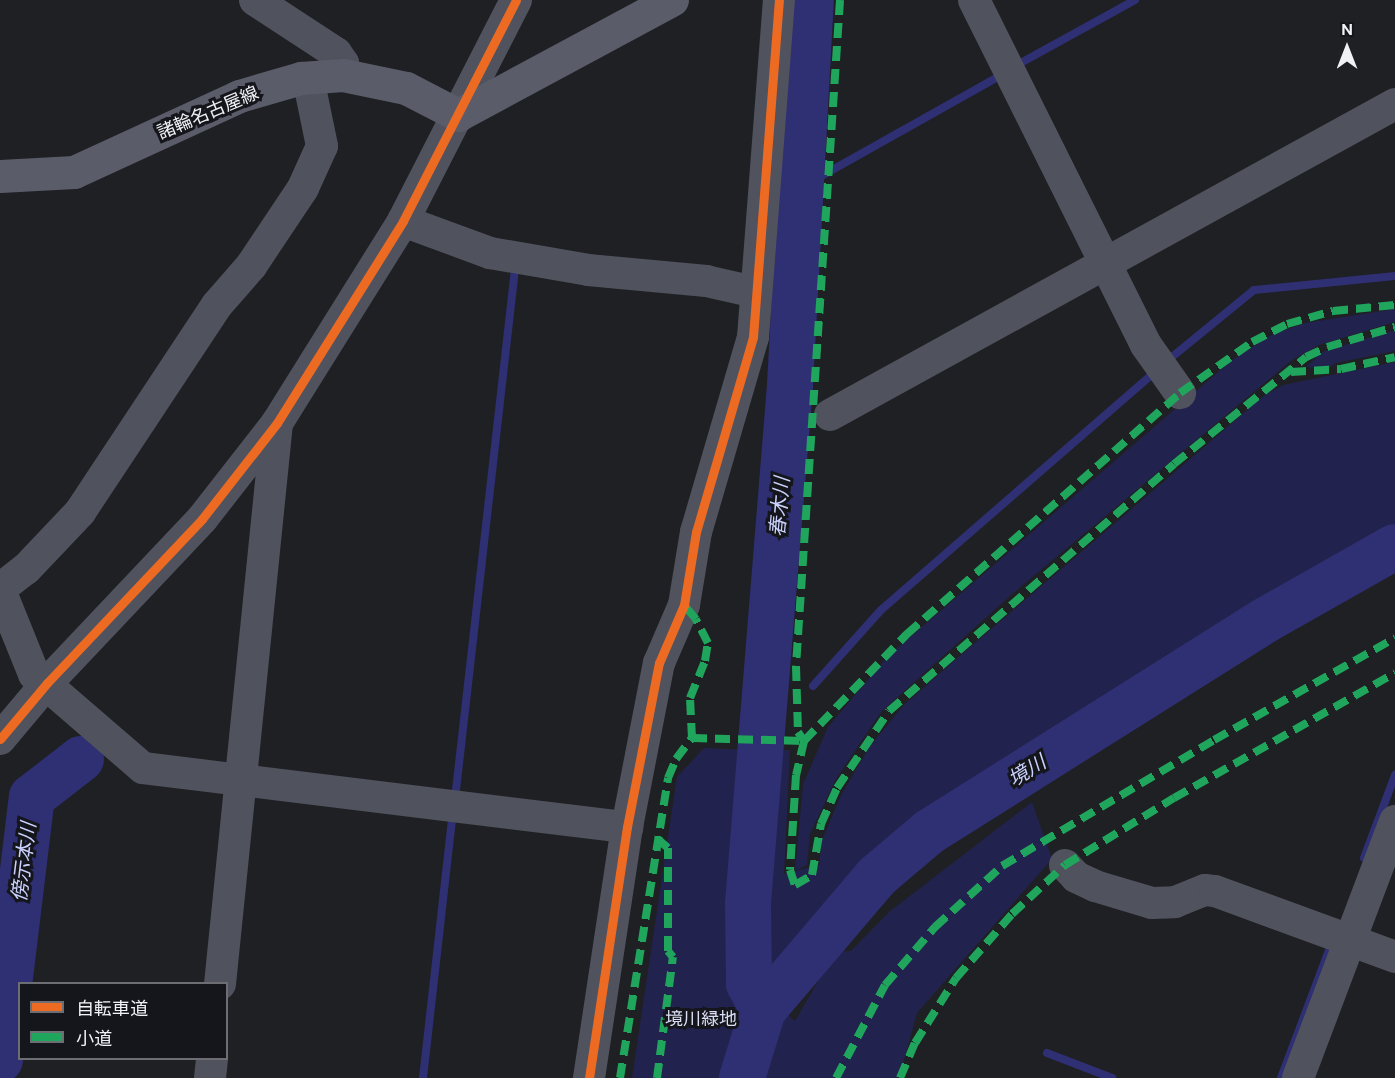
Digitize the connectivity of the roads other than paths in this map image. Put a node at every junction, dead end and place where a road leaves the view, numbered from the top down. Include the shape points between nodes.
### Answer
1 (516, 0) edge
2 (672, 0) edge
3 (779, 0) edge
4 (974, 0) edge
5 (263, 2) edge
6 (343, 75) junction
7 (308, 78) junction
8 (1395, 104) edge
9 (458, 115) junction
10 (0, 176) edge
11 (403, 221) junction
12 (1105, 263) junction
13 (754, 292) junction
14 (1180, 393) dead end
15 (830, 415) dead end
16 (277, 423) junction
17 (0, 590) edge
18 (47, 683) junction
19 (0, 739) edge
20 (242, 782) junction
21 (1395, 821) edge
22 (627, 827) junction
23 (1065, 865) dead end
24 (1349, 940) junction
25 (1395, 957) edge
26 (220, 982) edge
27 (212, 1060) edge
28 (210, 1078) edge
29 (590, 1078) edge
30 (1298, 1078) edge

1 - 9 street
2 - 9 main road
3 - 13 street via 771,139
4 - 12 street
5 - 6 street via 336,53 343,63
6 - 7 main road, 諸輪名古屋線
6 - 9 main road, 諸輪名古屋線 via 406,88
7 - 10 main road, 諸輪名古屋線 via 238,96 74,172
7 - 17 street via 322,146 303,188 251,266 217,305 80,512 26,569
8 - 12 street
9 - 11 street
11 - 13 street via 490,253 588,270 706,281
11 - 16 street
12 - 14 street via 1146,345
12 - 15 street
13 - 22 street via 753,337 699,522 684,605 660,663
16 - 18 street via 202,519
16 - 20 street
17 - 18 street via 34,674
18 - 19 street
18 - 20 street via 143,768
20 - 22 street
20 - 26 street
21 - 24 street
22 - 29 street
23 - 24 street via 1076,877 1095,886 1152,903 1175,902 1205,890 1215,891
24 - 25 street
24 - 30 street
27 - 28 street

